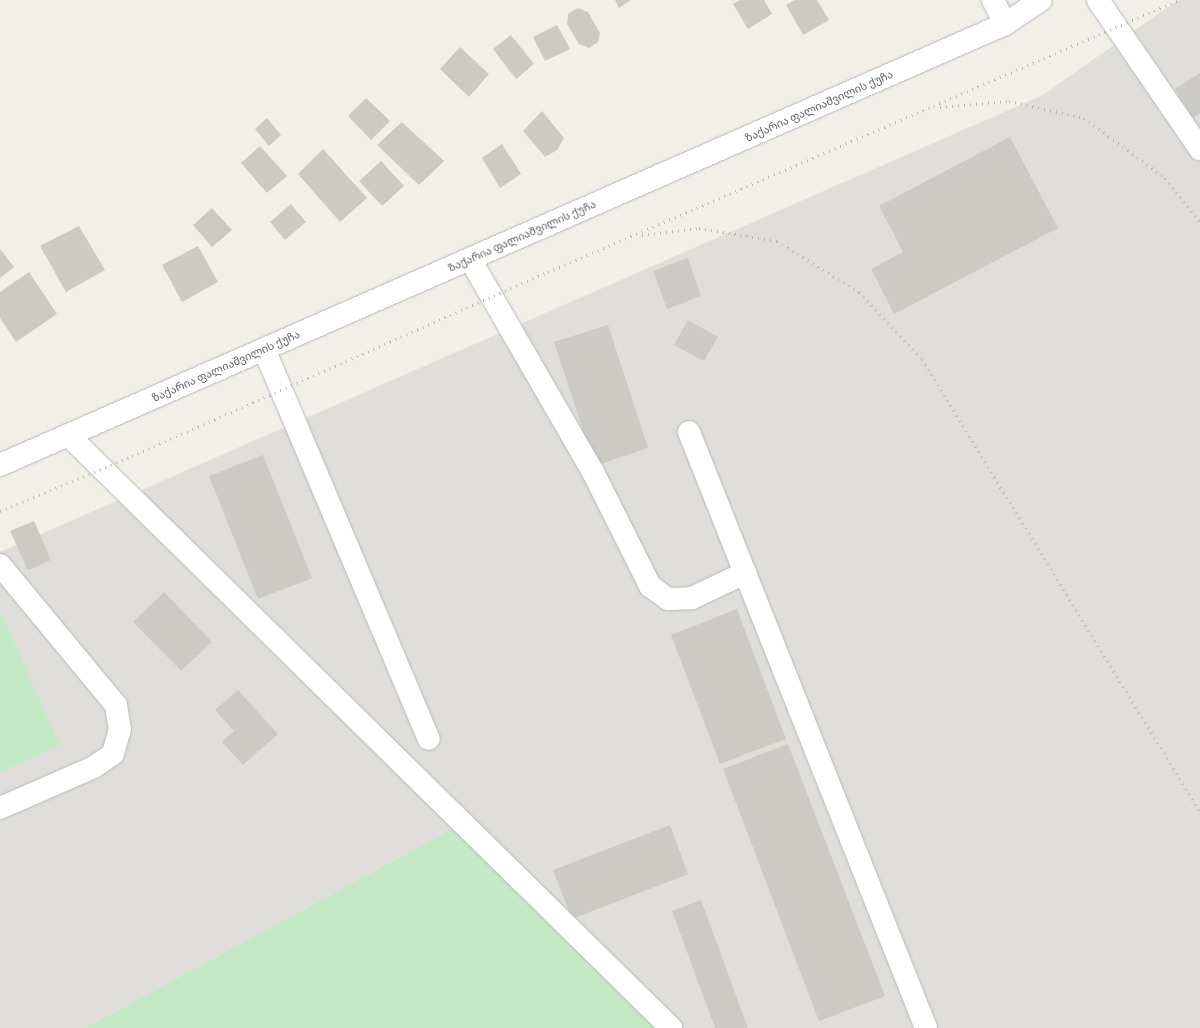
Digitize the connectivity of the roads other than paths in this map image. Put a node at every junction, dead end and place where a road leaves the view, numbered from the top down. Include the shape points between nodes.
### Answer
1 (993, 0) edge
2 (1041, 0) edge
3 (1098, 0) edge
4 (1005, 24) junction
5 (1200, 149) edge
6 (470, 259) junction
7 (264, 349) junction
8 (689, 432) dead end
9 (68, 435) junction
10 (0, 465) edge
11 (0, 565) edge
12 (745, 573) junction
13 (429, 739) dead end
14 (0, 808) edge
15 (671, 1028) edge
16 (926, 1028) edge

1 - 4 street
2 - 4 street, ზაქარია ფალიაშვილის ქუჩა
3 - 5 street
4 - 6 street, ზაქარია ფალიაშვილის ქუჩა
6 - 7 street, ზაქარია ფალიაშვილის ქუჩა
6 - 12 street via 589,465 650,586 668,599 692,598
7 - 9 street, ზაქარია ფალიაშვილის ქუჩა
7 - 13 street
8 - 12 street
9 - 10 street, ზაქარია ფალიაშვილის ქუჩა
9 - 15 street
11 - 14 street via 116,705 120,729 113,754 94,768
12 - 16 street

